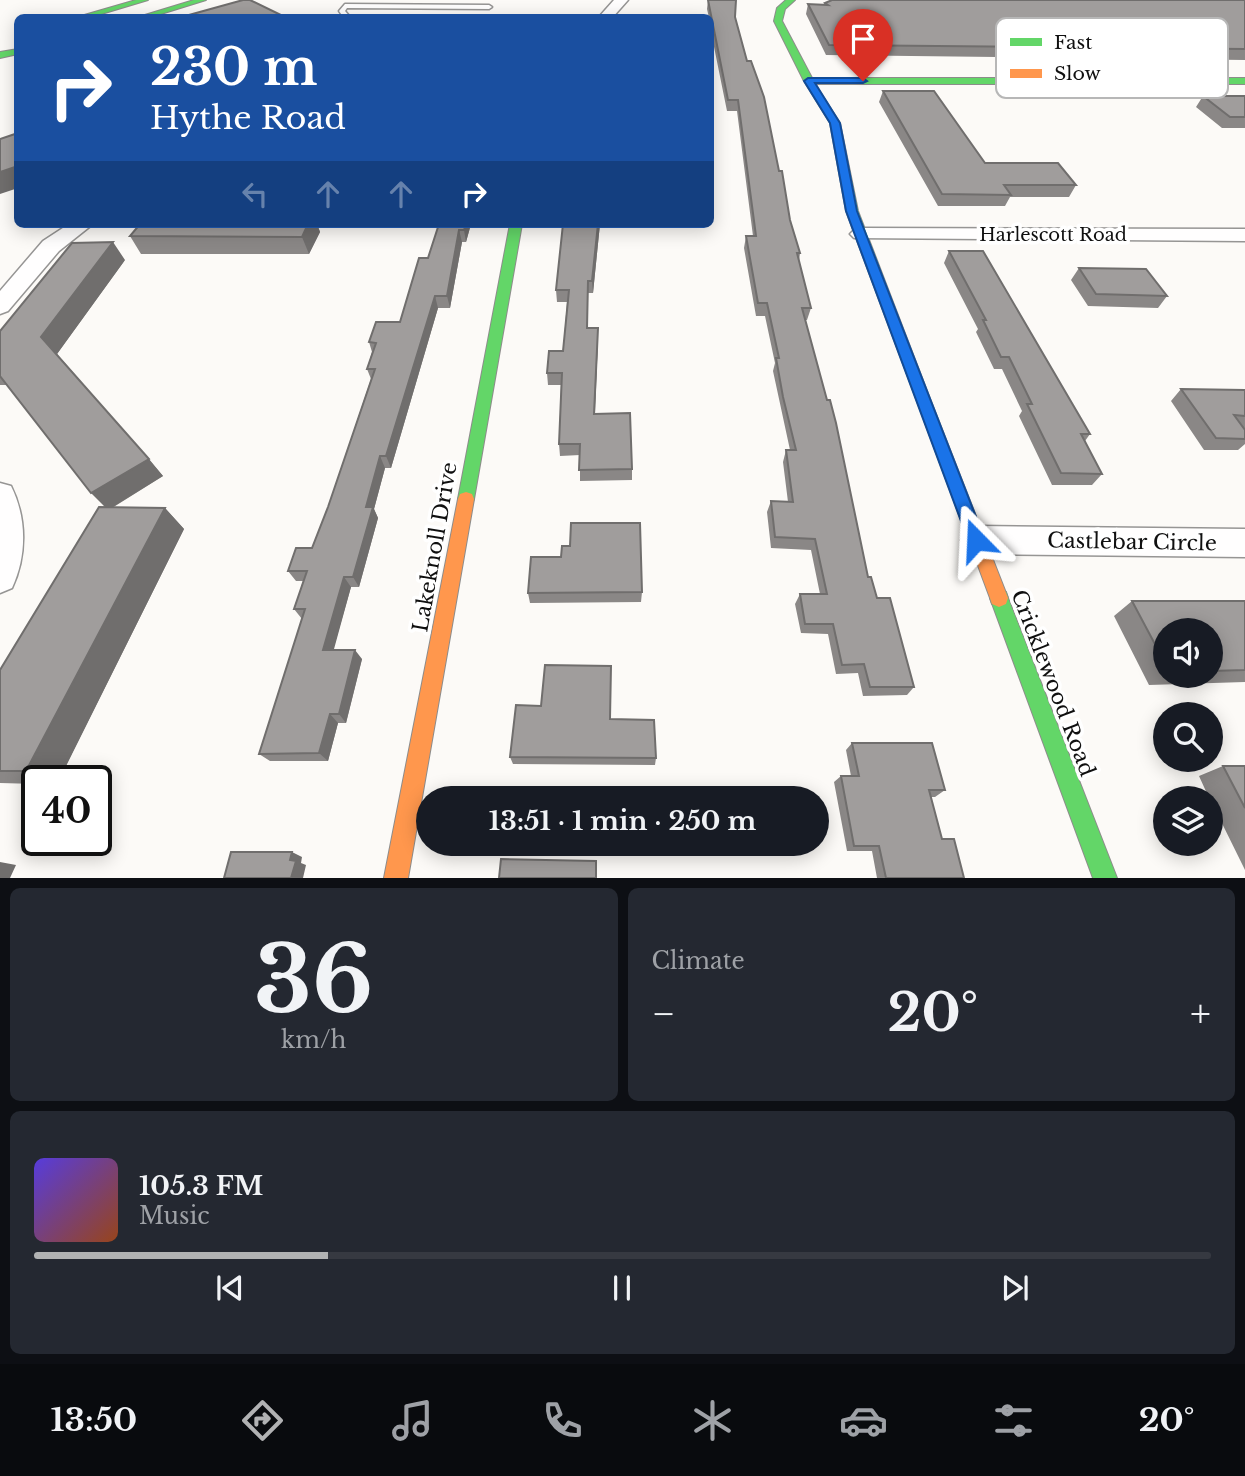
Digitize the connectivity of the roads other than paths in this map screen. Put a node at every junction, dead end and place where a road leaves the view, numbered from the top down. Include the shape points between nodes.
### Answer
1 (144, 0) edge
2 (202, 0) edge
3 (621, 0) edge
4 (791, 0) edge
5 (490, 3) edge
6 (92, 14) edge
7 (152, 14) edge
8 (345, 14) edge
9 (608, 14) edge
10 (808, 81) junction
11 (996, 81) edge
12 (77, 228) edge
13 (515, 228) edge
14 (861, 234) junction
15 (1245, 235) edge
16 (0, 306) edge
17 (0, 495) edge
18 (976, 540) junction
19 (1245, 543) edge
20 (0, 578) edge
21 (396, 877) edge
22 (1105, 877) edge

1 - 6 street
2 - 7 street
3 - 9 street
4 - 10 street, Cricklewood Road via 781,8 778,19
5 - 8 lane via 345,6
10 - 11 street
10 - 14 street, Cricklewood Road via 839,134 852,211
12 - 16 street via 51,246
13 - 21 street, Lakeknoll Drive
14 - 15 street, Harlescott Road
14 - 18 street, Cricklewood Road
17 - 20 street via 9,530
18 - 19 street, Castlebar Circle
18 - 22 street, Cricklewood Road

